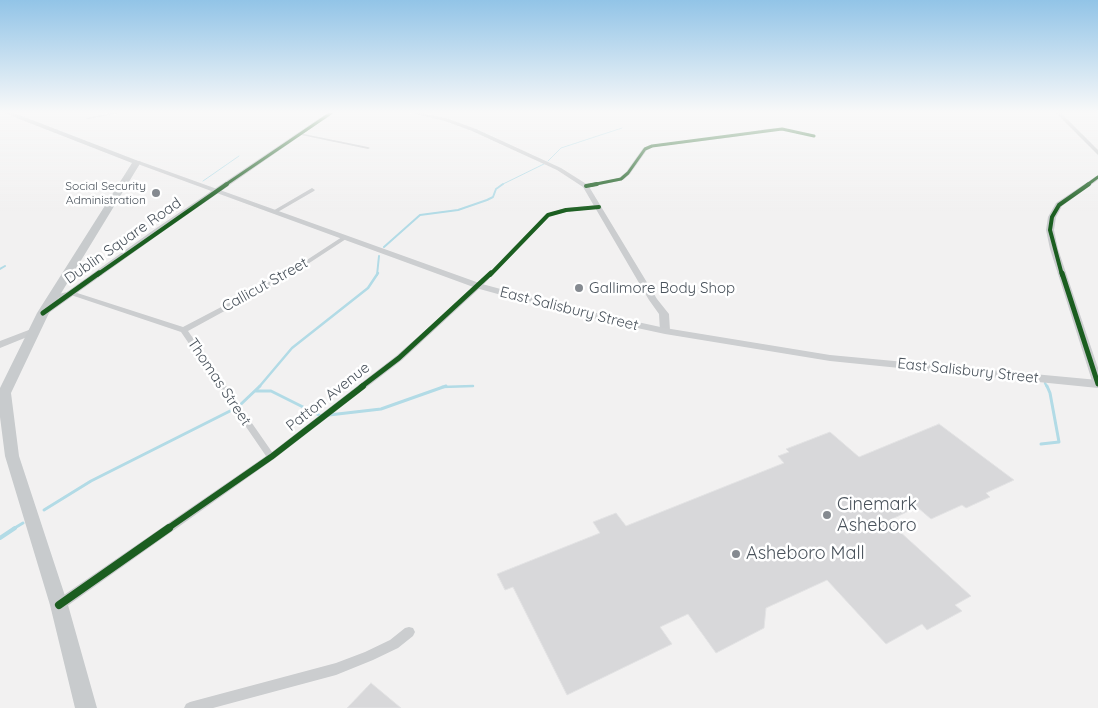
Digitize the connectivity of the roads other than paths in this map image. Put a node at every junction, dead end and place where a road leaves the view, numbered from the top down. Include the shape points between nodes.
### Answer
1 (95, 146) edge
2 (283, 146) edge
3 (359, 146) edge
4 (509, 146) edge
5 (652, 146) edge
6 (368, 148) dead end
7 (137, 162) junction
8 (1098, 177) edge
9 (586, 186) junction
10 (312, 190) dead end
11 (218, 191) junction
12 (599, 207) junction
13 (274, 212) junction
14 (344, 238) junction
15 (479, 286) junction
16 (71, 293) junction
17 (53, 297) junction
18 (42, 314) junction
19 (184, 330) junction
20 (665, 331) junction
21 (34, 332) junction
22 (0, 345) edge
23 (1098, 384) edge
24 (270, 457) junction
25 (60, 605) junction
26 (409, 632) dead end
27 (86, 708) edge
28 (190, 708) edge

1 - 7 main road, East Salisbury Street
2 - 11 street, Dublin Square Road
3 - 6 street
4 - 9 street via 560,169
5 - 9 street via 645,149 621,179
7 - 11 main road, East Salisbury Street
7 - 17 main road
8 - 23 street via 1059,205 1052,217 1050,230
9 - 12 street
10 - 13 street
11 - 13 main road, East Salisbury Street
11 - 16 street, Dublin Square Road
12 - 15 street, Patton Avenue via 548,215
12 - 20 street via 665,317
13 - 14 main road, East Salisbury Street
14 - 15 main road, East Salisbury Street
14 - 19 street, Callicut Street via 292,272
15 - 20 main road, East Salisbury Street via 541,304
15 - 24 street, Patton Avenue via 399,358
16 - 17 street
16 - 18 street, Dublin Square Road
16 - 19 street, Thomas Street
17 - 18 main road
18 - 21 main road
19 - 24 street, Thomas Street
20 - 23 main road, East Salisbury Street via 830,358
21 - 22 street
21 - 25 main road via 4,393 12,456
24 - 25 street, Patton Avenue
25 - 27 main road
26 - 28 street via 394,644 336,669

